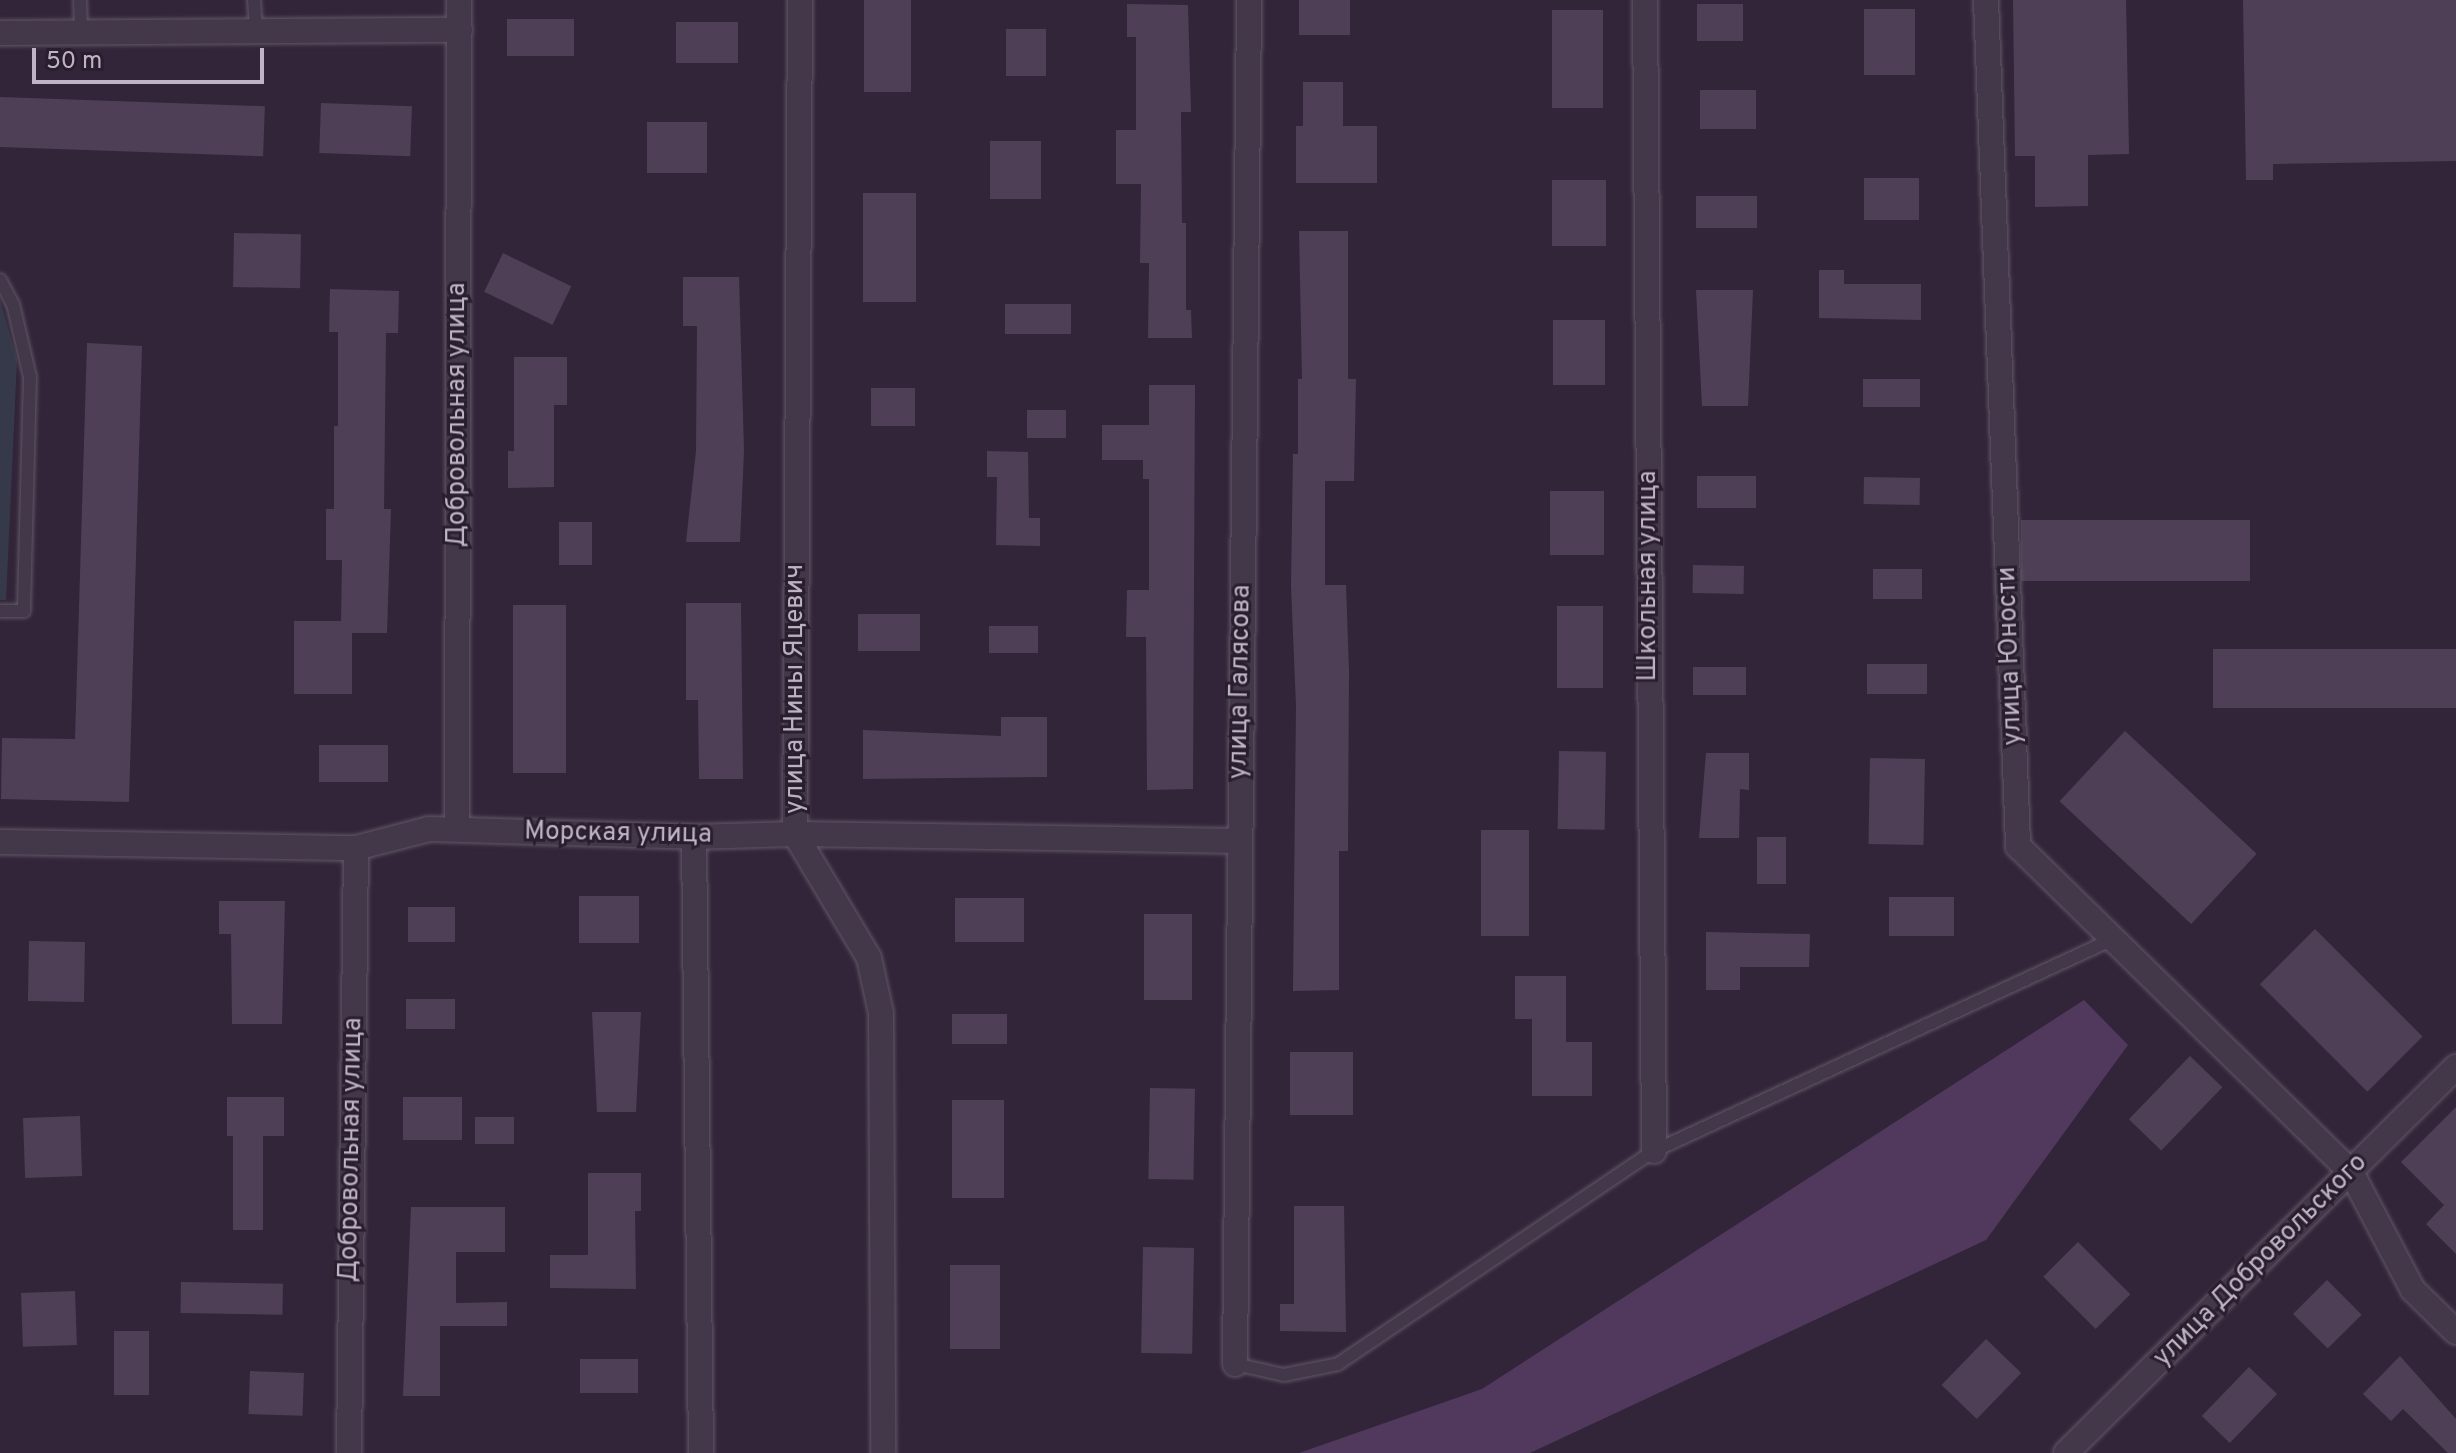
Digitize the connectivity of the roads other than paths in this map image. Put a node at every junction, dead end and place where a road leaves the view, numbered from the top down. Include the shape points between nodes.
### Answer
1 (80, 0) edge
2 (254, 0) edge
3 (459, 0) edge
4 (800, 0) edge
5 (1249, 0) edge
6 (1645, 0) edge
7 (1986, 0) edge
8 (460, 30) junction
9 (256, 31) junction
10 (0, 33) edge
11 (81, 33) junction
12 (0, 280) edge
13 (0, 611) edge
14 (457, 829) junction
15 (795, 834) junction
16 (694, 837) junction
17 (1239, 841) junction
18 (0, 842) edge
19 (356, 848) junction
20 (2113, 939) junction
21 (2456, 1067) edge
22 (1654, 1151) junction
23 (2351, 1172) junction
24 (2456, 1332) edge
25 (1235, 1364) joint
26 (349, 1453) edge
27 (701, 1453) edge
28 (883, 1453) edge
29 (2066, 1453) edge

1 - 11 lane
2 - 9 lane
3 - 8 street, Добровольная улица
4 - 15 street, улица Нины Яцевич
5 - 17 street, улица Галясова
6 - 22 street, Школьная улица
7 - 20 street, улица Юности via 2018,846
8 - 9 street
8 - 14 street, Добровольная улица
9 - 11 street
10 - 11 street
12 - 13 lane via 13,304 30,377 24,611
14 - 16 street, Морская улица
14 - 19 street, Морская улица via 429,829
15 - 16 street, Морская улица
15 - 17 street, Морская улица
15 - 28 street, улица Нины Яцевич via 869,958 881,1013
16 - 27 street
17 - 25 street, улица Галясова
18 - 19 street, Морская улица
19 - 26 street, Добровольная улица
20 - 22 lane
20 - 23 street, улица Юности
21 - 23 street, улица Добровольского
22 - 25 lane via 1338,1364 1284,1375
23 - 24 street, улица Юности via 2413,1290
23 - 29 street, улица Добровольского

